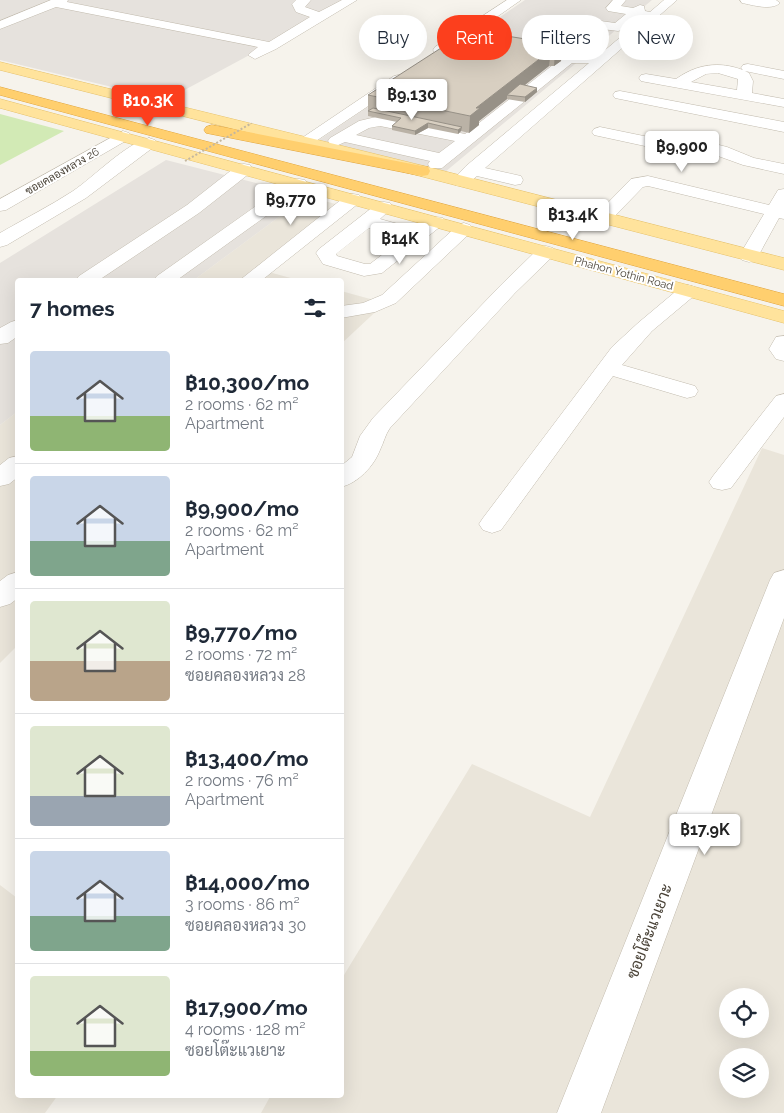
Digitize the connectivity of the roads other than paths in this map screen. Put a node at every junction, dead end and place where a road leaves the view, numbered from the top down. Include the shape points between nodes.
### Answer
1 (305, 0) edge
2 (352, 0) edge
3 (515, 0) edge
4 (620, 0) edge
5 (671, 0) edge
6 (746, 0) edge
7 (55, 1) edge
8 (778, 2) edge
9 (649, 10) junction
10 (635, 13) junction
11 (320, 17) junction
12 (0, 19) edge
13 (0, 25) edge
14 (609, 26) edge
15 (271, 46) junction
16 (252, 57) dead end
17 (427, 59) edge
18 (600, 61) junction
19 (0, 66) edge
20 (748, 68) dead end
21 (410, 71) edge
22 (784, 75) edge
23 (646, 78) dead end
24 (0, 79) edge
25 (679, 84) junction
26 (0, 91) edge
27 (620, 95) dead end
28 (744, 96) junction
29 (0, 103) edge
30 (784, 103) edge
31 (159, 120) junction
32 (113, 121) junction
33 (784, 127) edge
34 (600, 132) dead end
35 (123, 136) junction
36 (342, 137) junction
37 (304, 142) junction
38 (149, 143) junction
39 (461, 144) junction
40 (327, 148) junction
41 (488, 156) junction
42 (433, 165) junction
43 (244, 169) junction
44 (784, 169) edge
45 (467, 176) junction
46 (514, 180) dead end
47 (294, 183) junction
48 (784, 194) edge
49 (353, 199) junction
50 (0, 206) edge
51 (384, 207) junction
52 (779, 212) edge
53 (602, 219) junction
54 (366, 221) junction
55 (438, 222) junction
56 (464, 229) junction
57 (419, 236) junction
58 (0, 241) edge
59 (546, 252) junction
60 (749, 256) junction
61 (784, 264) edge
62 (89, 278) edge
63 (167, 278) edge
64 (253, 278) edge
65 (784, 280) edge
66 (688, 290) junction
67 (784, 300) edge
68 (344, 312) edge
69 (784, 317) edge
70 (15, 328) edge
71 (0, 338) edge
72 (784, 342) edge
73 (784, 354) edge
74 (609, 368) junction
75 (687, 391) dead end
76 (784, 401) edge
77 (372, 436) junction
78 (344, 452) edge
79 (15, 466) edge
80 (344, 477) edge
81 (0, 478) edge
82 (722, 482) dead end
83 (492, 524) dead end
84 (784, 580) edge
85 (15, 584) edge
86 (0, 597) edge
87 (579, 1113) edge

1 - 11 street via 298,4 300,9
2 - 11 street
3 - 17 street
4 - 10 street via 612,8
5 - 9 street
6 - 8 street
7 - 12 street
7 - 13 street
7 - 15 street
9 - 10 street
9 - 18 street
10 - 14 street via 618,27
11 - 15 street
15 - 16 street
18 - 39 street via 568,60
18 - 41 street
19 - 37 main road
20 - 22 street
21 - 37 street
23 - 25 street
24 - 31 highway
25 - 28 street
25 - 28 street via 691,74 705,69 726,71 744,76
26 - 32 highway, Phahon Yothin Road
27 - 33 street
28 - 30 street
29 - 35 main road, Phahon Yothin Road
31 - 42 highway
31 - 65 highway
32 - 47 highway
32 - 67 highway, Phahon Yothin Road
34 - 44 street via 668,146 707,147 749,162
35 - 38 main road, Phahon Yothin Road
35 - 50 street, ซอยคลองหลวง 26
36 - 39 street via 356,128
36 - 40 street
36 - 42 street
37 - 40 main road
38 - 43 main road, Phahon Yothin Road
38 - 58 street via 80,194
39 - 41 street
39 - 42 street
40 - 42 main road
41 - 45 street
42 - 45 main road
43 - 47 main road, Phahon Yothin Road
43 - 62 street via 193,209
45 - 46 street
45 - 53 main road
47 - 49 main road, Phahon Yothin Road
47 - 63 street
48 - 52 street
49 - 51 main road, Phahon Yothin Road
49 - 64 street
51 - 54 street
51 - 55 main road, Phahon Yothin Road
52 - 53 street via 648,181 637,183
52 - 60 street
53 - 60 main road
54 - 57 street
54 - 57 street via 326,253 330,260 364,270 375,269
55 - 56 main road, Phahon Yothin Road
55 - 57 street
56 - 59 main road, Phahon Yothin Road
56 - 68 street via 389,299 368,308
59 - 66 main road, Phahon Yothin Road
59 - 77 street
60 - 61 main road
66 - 69 main road, Phahon Yothin Road
66 - 74 street via 632,339
70 - 71 street
72 - 73 street via 780,349
74 - 75 street
74 - 83 street
76 - 82 street
77 - 78 street
77 - 80 street via 362,462
79 - 81 street
84 - 87 street, ซอยโต๊ะแวเยาะ
85 - 86 street

